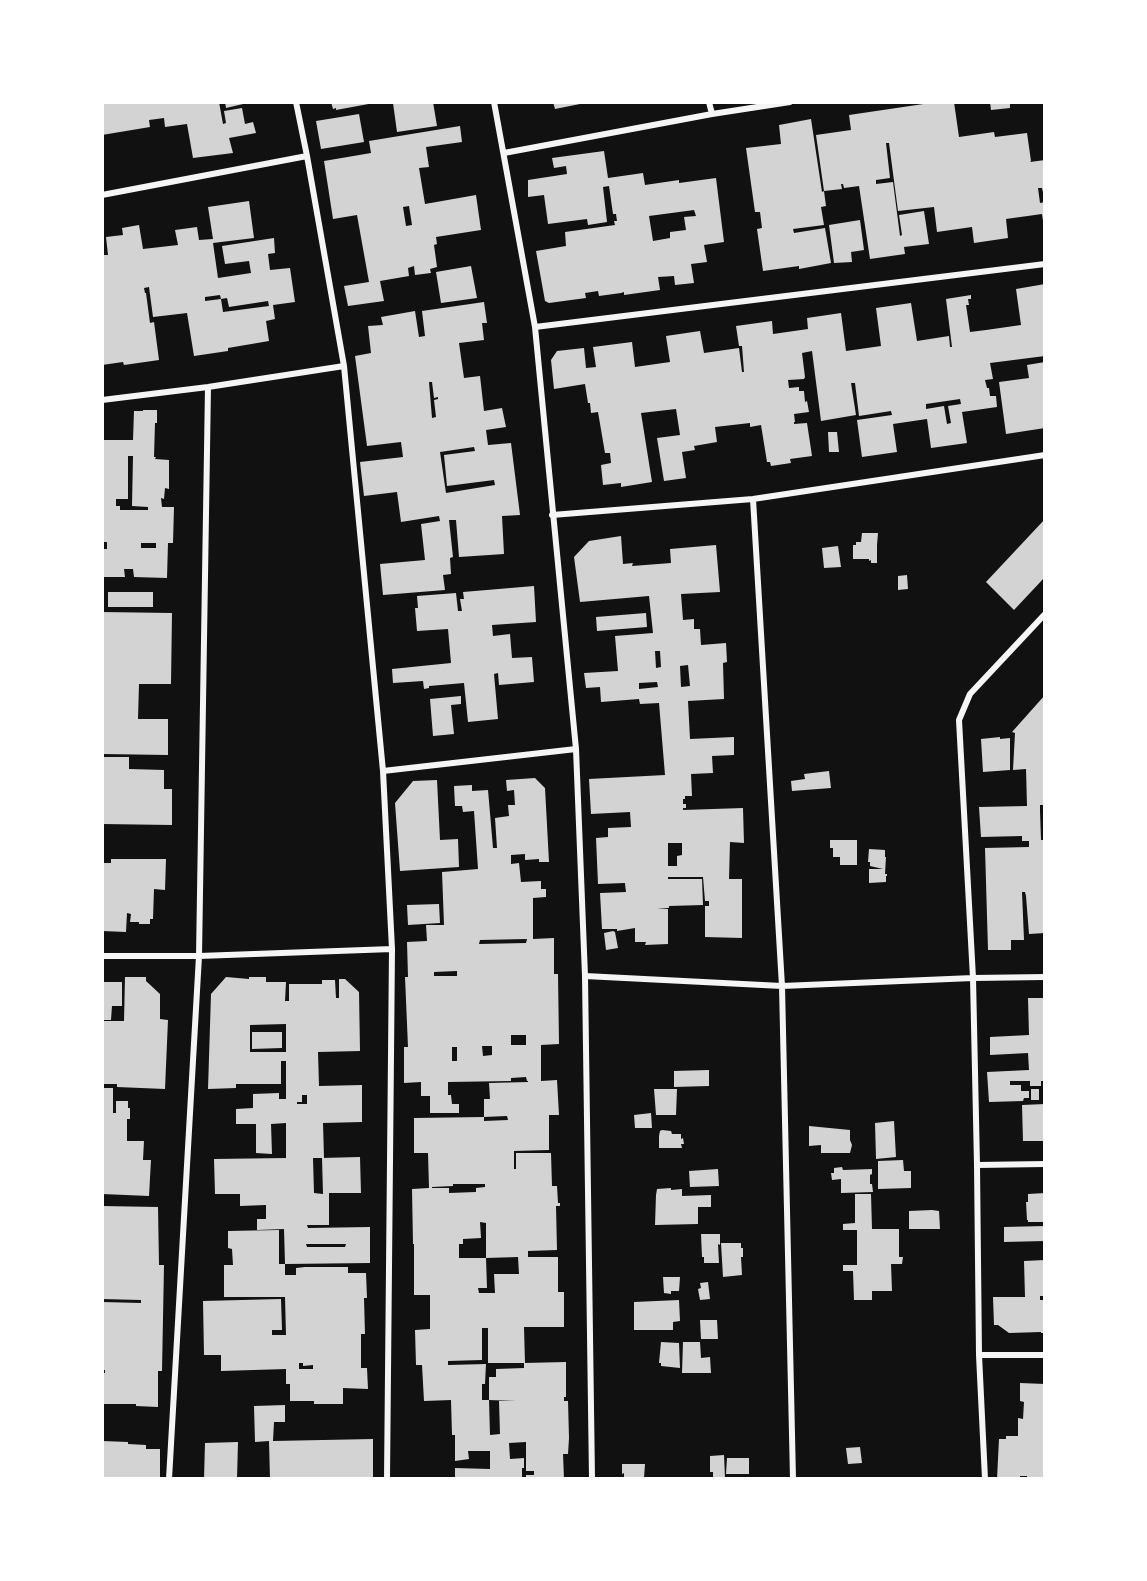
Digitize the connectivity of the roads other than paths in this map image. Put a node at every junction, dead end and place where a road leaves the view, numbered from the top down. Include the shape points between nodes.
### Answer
1 (296, 102) edge
2 (494, 102) edge
3 (709, 102) edge
4 (790, 102) edge
5 (712, 114) junction
6 (504, 153) junction
7 (308, 156) junction
8 (102, 195) edge
9 (1045, 264) edge
10 (535, 327) junction
11 (344, 366) junction
12 (208, 387) junction
13 (102, 400) edge
14 (1045, 455) edge
15 (753, 499) junction
16 (552, 515) junction
17 (1045, 614) edge
18 (576, 749) junction
19 (383, 771) junction
20 (392, 949) junction
21 (102, 956) edge
22 (199, 956) junction
23 (585, 976) junction
24 (1045, 977) edge
25 (973, 978) junction
26 (782, 986) junction
27 (1045, 1164) edge
28 (977, 1165) junction
29 (979, 1355) junction
30 (1045, 1355) edge
31 (169, 1479) edge
32 (387, 1479) edge
33 (592, 1479) edge
34 (793, 1479) edge
35 (986, 1479) edge

1 - 7 street
2 - 6 street
3 - 5 street
4 - 5 street
5 - 6 street
6 - 10 street
7 - 8 street
7 - 11 street
9 - 10 street
10 - 16 street
11 - 12 street
11 - 19 street
12 - 13 street
12 - 22 street
14 - 15 street
15 - 16 street
15 - 26 street
16 - 18 street
17 - 25 street via 970,694 959,720
18 - 19 street
18 - 23 street
19 - 20 street
20 - 22 street
20 - 32 street
21 - 22 street
22 - 31 street
23 - 26 street
23 - 33 street
24 - 25 street
25 - 26 street
25 - 28 street
26 - 34 street
27 - 28 street
28 - 29 street
29 - 30 street
29 - 35 street

